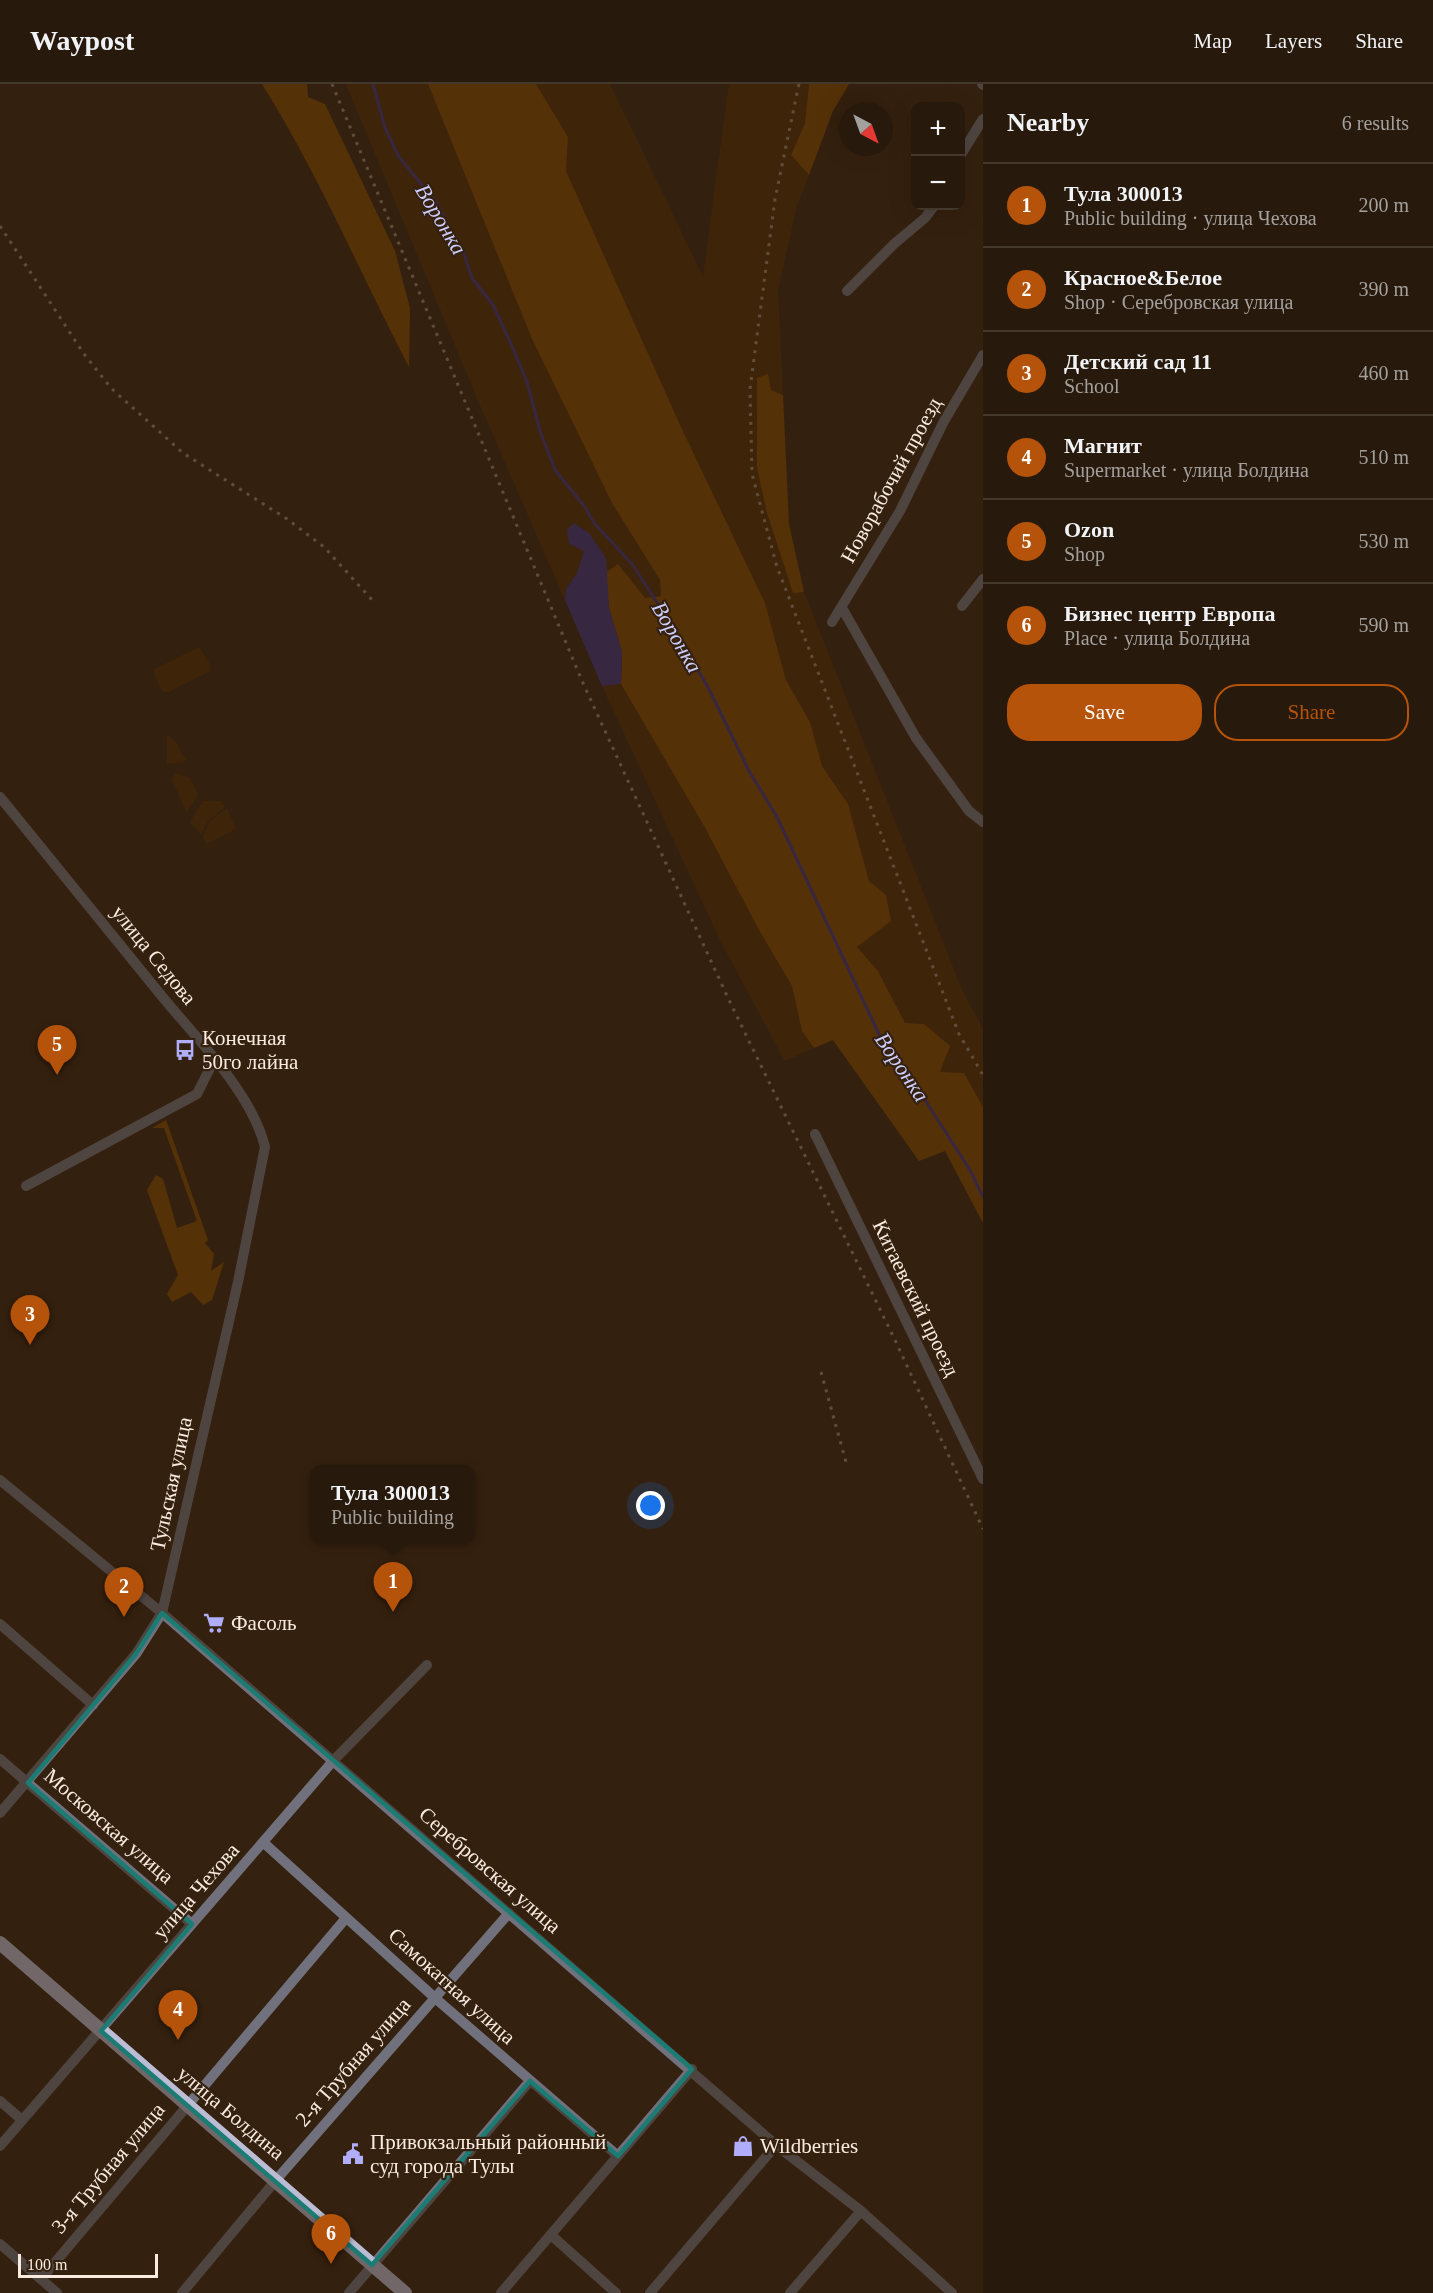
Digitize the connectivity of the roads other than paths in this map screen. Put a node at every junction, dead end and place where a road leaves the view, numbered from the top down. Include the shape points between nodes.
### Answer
1 (983, 119) edge
2 (965, 148) edge
3 (931, 210) edge
4 (847, 291) dead end
5 (983, 355) edge
6 (983, 579) edge
7 (962, 606) dead end
8 (842, 608) junction
9 (832, 622) dead end
10 (0, 797) edge
11 (983, 822) edge
12 (214, 1060) junction
13 (814, 1134) dead end
14 (265, 1147) joint
15 (26, 1186) dead end
16 (983, 1479) edge
17 (0, 1481) edge
18 (162, 1613) junction
19 (0, 1624) edge
20 (427, 1665) dead end
21 (93, 1705) junction
22 (0, 1759) edge
23 (333, 1761) junction
24 (28, 1783) junction
25 (0, 1814) edge
26 (264, 1843) junction
27 (509, 1913) junction
28 (346, 1918) junction
29 (192, 1924) junction
30 (0, 1943) edge
31 (435, 1998) junction
32 (101, 2031) junction
33 (692, 2069) junction
34 (530, 2081) junction
35 (0, 2101) edge
36 (188, 2104) junction
37 (22, 2120) junction
38 (776, 2145) junction
39 (0, 2146) edge
40 (618, 2156) junction
41 (276, 2180) junction
42 (861, 2211) junction
43 (551, 2235) junction
44 (0, 2244) edge
45 (372, 2265) junction
46 (41, 2280) junction
47 (57, 2293) edge
48 (182, 2293) edge
49 (349, 2293) edge
50 (405, 2293) edge
51 (501, 2293) edge
52 (616, 2293) edge
53 (650, 2293) edge
54 (790, 2293) edge
55 (952, 2293) edge

1 - 2 street
3 - 4 street
5 - 8 street, Новорабочий проезд via 938,432 900,511
6 - 7 street
8 - 9 street, Новорабочий проезд
8 - 11 street via 916,738 969,811
10 - 12 street, улица Седова
12 - 14 street, улица Седова via 251,1112
12 - 15 street via 197,1094
13 - 16 street, Китаевский проезд
14 - 18 street, Тульская улица
17 - 18 street, Серебровская улица
18 - 21 street, Тульская улица via 136,1654
18 - 23 street, Серебровская улица
19 - 21 street
20 - 23 street, улица Чехова
21 - 24 street, Тульская улица
22 - 24 street, Московская улица
23 - 26 street, улица Чехова
23 - 27 street, Серебровская улица
24 - 25 street, Тульская улица
24 - 29 street, Московская улица
26 - 28 street, Самокатная улица
26 - 29 street, улица Чехова
27 - 31 street, 2-я Трубная улица
27 - 33 street, Серебровская улица
28 - 31 street, Самокатная улица
28 - 36 street, 3-я Трубная улица
29 - 32 street, улица Чехова
30 - 32 main road, улица Болдина
31 - 34 street, Самокатная улица
31 - 41 street, 2-я Трубная улица
32 - 36 main road, улица Болдина
32 - 37 street, улица Чехова
33 - 38 street, Серебровская улица
33 - 40 street
34 - 40 street, Самокатная улица
34 - 45 street
35 - 37 street
36 - 41 main road, улица Болдина
36 - 46 street, 3-я Трубная улица
37 - 39 street, улица Чехова
38 - 42 street, Серебровская улица
38 - 53 street
40 - 43 street
41 - 45 main road, улица Болдина
41 - 48 street, 2-я Трубная улица
42 - 54 street
42 - 55 street, Серебровская улица
43 - 51 street
43 - 52 street
44 - 46 street
45 - 49 street
45 - 50 main road, улица Болдина
46 - 47 street

